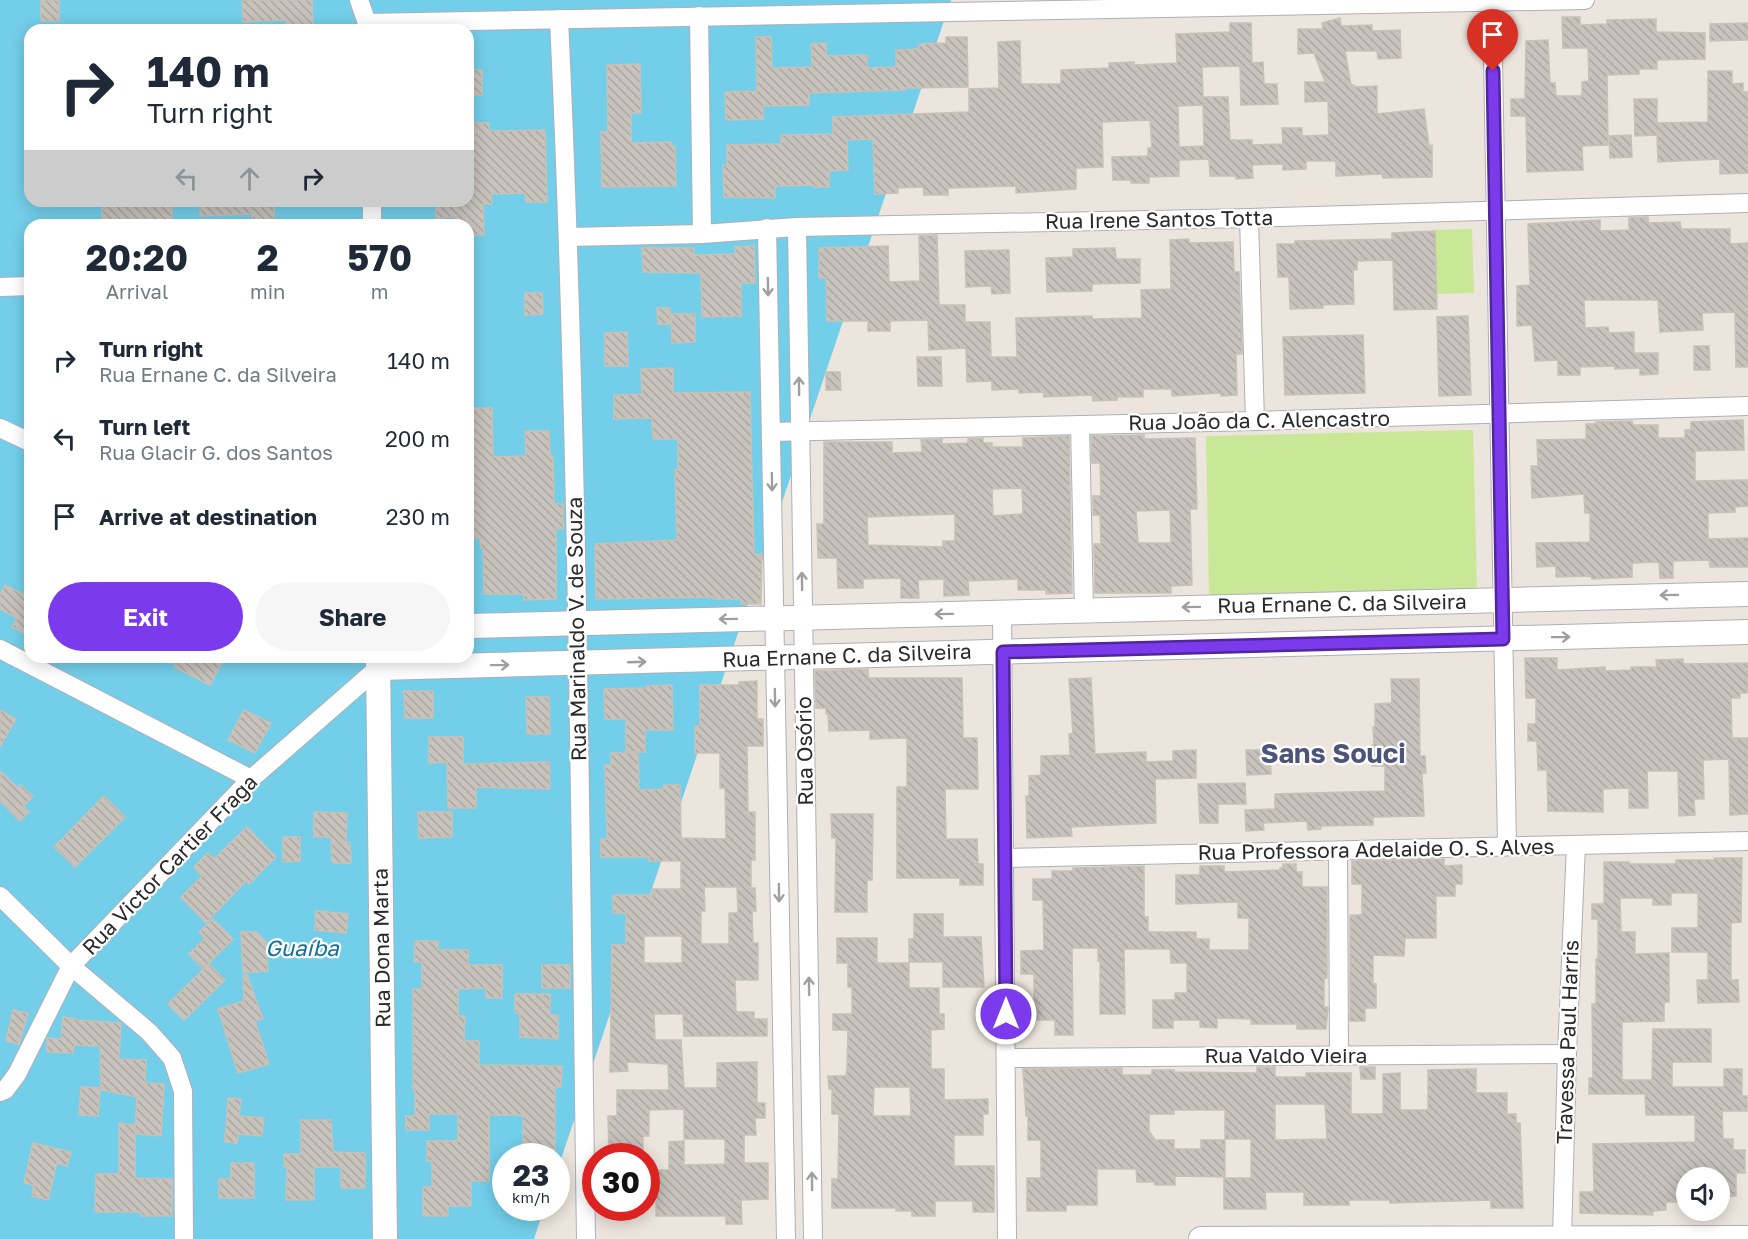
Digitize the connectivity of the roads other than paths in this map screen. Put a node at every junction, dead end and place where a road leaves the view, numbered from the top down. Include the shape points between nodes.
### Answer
1 (359, 0) edge
2 (1585, 0) edge
3 (1492, 2) junction
4 (699, 16) junction
5 (559, 19) junction
6 (366, 24) edge
7 (422, 24) edge
8 (1748, 203) edge
9 (1494, 210) junction
10 (1249, 218) junction
11 (796, 227) junction
12 (767, 228) junction
13 (702, 234) junction
14 (569, 237) junction
15 (24, 286) edge
16 (0, 287) edge
17 (1748, 406) edge
18 (1498, 414) junction
19 (1255, 421) junction
20 (1080, 425) junction
21 (0, 428) edge
22 (800, 431) junction
23 (771, 432) junction
24 (24, 439) edge
25 (1748, 594) edge
26 (1701, 595) junction
27 (1502, 600) junction
28 (1084, 610) junction
29 (1002, 612) junction
30 (803, 617) junction
31 (774, 618) junction
32 (578, 623) junction
33 (474, 626) edge
34 (1748, 632) edge
35 (1702, 633) junction
36 (1503, 639) junction
37 (0, 649) edge
38 (1003, 652) junction
39 (804, 657) junction
40 (775, 658) junction
41 (24, 662) edge
42 (27, 663) edge
43 (378, 663) edge
44 (578, 663) junction
45 (251, 780) junction
46 (1748, 841) edge
47 (1576, 845) junction
48 (1507, 846) junction
49 (1338, 851) junction
50 (1005, 858) junction
51 (0, 896) edge
52 (71, 966) junction
53 (810, 1048) junction
54 (782, 1049) junction
55 (1567, 1054) junction
56 (1339, 1056) junction
57 (1006, 1058) junction
58 (0, 1092) edge
59 (1562, 1238) edge
60 (1748, 1238) edge
61 (184, 1239) edge
62 (385, 1239) edge
63 (586, 1239) edge
64 (786, 1239) edge
65 (813, 1239) edge
66 (1006, 1239) edge
67 (1201, 1239) edge

1 - 6 street
2 - 3 street
3 - 4 street
3 - 9 street
4 - 5 street
4 - 13 street
5 - 7 street
5 - 14 street, Rua Marinaldo V. de Souza
8 - 9 street, Rua Irene Santos Totta
9 - 10 street, Rua Irene Santos Totta
9 - 18 street
10 - 11 street, Rua Irene Santos Totta
10 - 19 street
11 - 12 street, Rua Irene Santos Totta
22 -> 11 street, Rua Osório
12 - 13 street, Rua Irene Santos Totta
12 -> 23 street, Rua Osório
13 - 14 street, Rua Irene Santos Totta
14 - 32 street, Rua Marinaldo V. de Souza
15 - 16 street
17 - 18 street, Rua João da C. Alencastro
18 - 19 street, Rua João da C. Alencastro
18 - 27 street
19 - 20 street, Rua João da C. Alencastro
20 - 22 street, Rua João da C. Alencastro
20 - 28 street
21 - 24 street
22 - 23 street, Rua João da C. Alencastro
30 -> 22 street, Rua Osório
23 -> 31 street, Rua Osório
25 - 26 street, Rua Ernane C. da Silveira
26 -> 27 street, Rua Ernane C. da Silveira
26 - 35 street
27 -> 28 street, Rua Ernane C. da Silveira
27 - 36 street
28 - 29 street, Rua Ernane C. da Silveira
29 -> 30 street, Rua Ernane C. da Silveira
29 - 38 street
30 - 31 street, Rua Ernane C. da Silveira
30 - 39 street, Rua Osório
31 -> 32 street, Rua Ernane C. da Silveira
31 - 40 street, Rua Osório
32 - 33 street, Rua Ernane C. da Silveira
32 - 44 street, Rua Marinaldo V. de Souza
34 - 35 street, Rua Ernane C. da Silveira
36 -> 35 street, Rua Ernane C. da Silveira
36 - 38 street, Rua Ernane C. da Silveira
36 - 48 street
37 - 41 street
38 - 39 street, Rua Ernane C. da Silveira
38 - 50 street
39 - 40 street, Rua Ernane C. da Silveira
53 -> 39 street, Rua Osório
44 -> 40 street, Rua Ernane C. da Silveira
40 -> 54 street, Rua Osório
42 - 45 street
43 -> 44 street, Rua Ernane C. da Silveira
43 - 45 street, Rua Victor Cartier Fraga
43 - 62 street, Rua Dona Marta
44 - 63 street, Rua Marinaldo V. de Souza
45 - 52 street, Rua Victor Cartier Fraga
46 - 47 street, Rua Professora Adelaide O. S. Alves
47 - 48 street, Rua Professora Adelaide O. S. Alves
47 - 55 street, Travessa Paul Harris
48 - 49 street, Rua Professora Adelaide O. S. Alves
49 - 50 street, Rua Professora Adelaide O. S. Alves
49 - 56 street
50 - 57 street
51 - 52 street
52 - 58 street, Rua Victor Cartier Fraga via 17,1074
52 - 61 street via 149,1032 172,1058 183,1091
53 - 54 street
65 -> 53 street, Rua Osório
54 - 64 street, Rua Osório
55 - 56 street, Rua Valdo Vieira
55 - 59 street, Travessa Paul Harris
56 - 57 street, Rua Valdo Vieira
57 - 66 street
59 - 60 street
59 - 67 street

